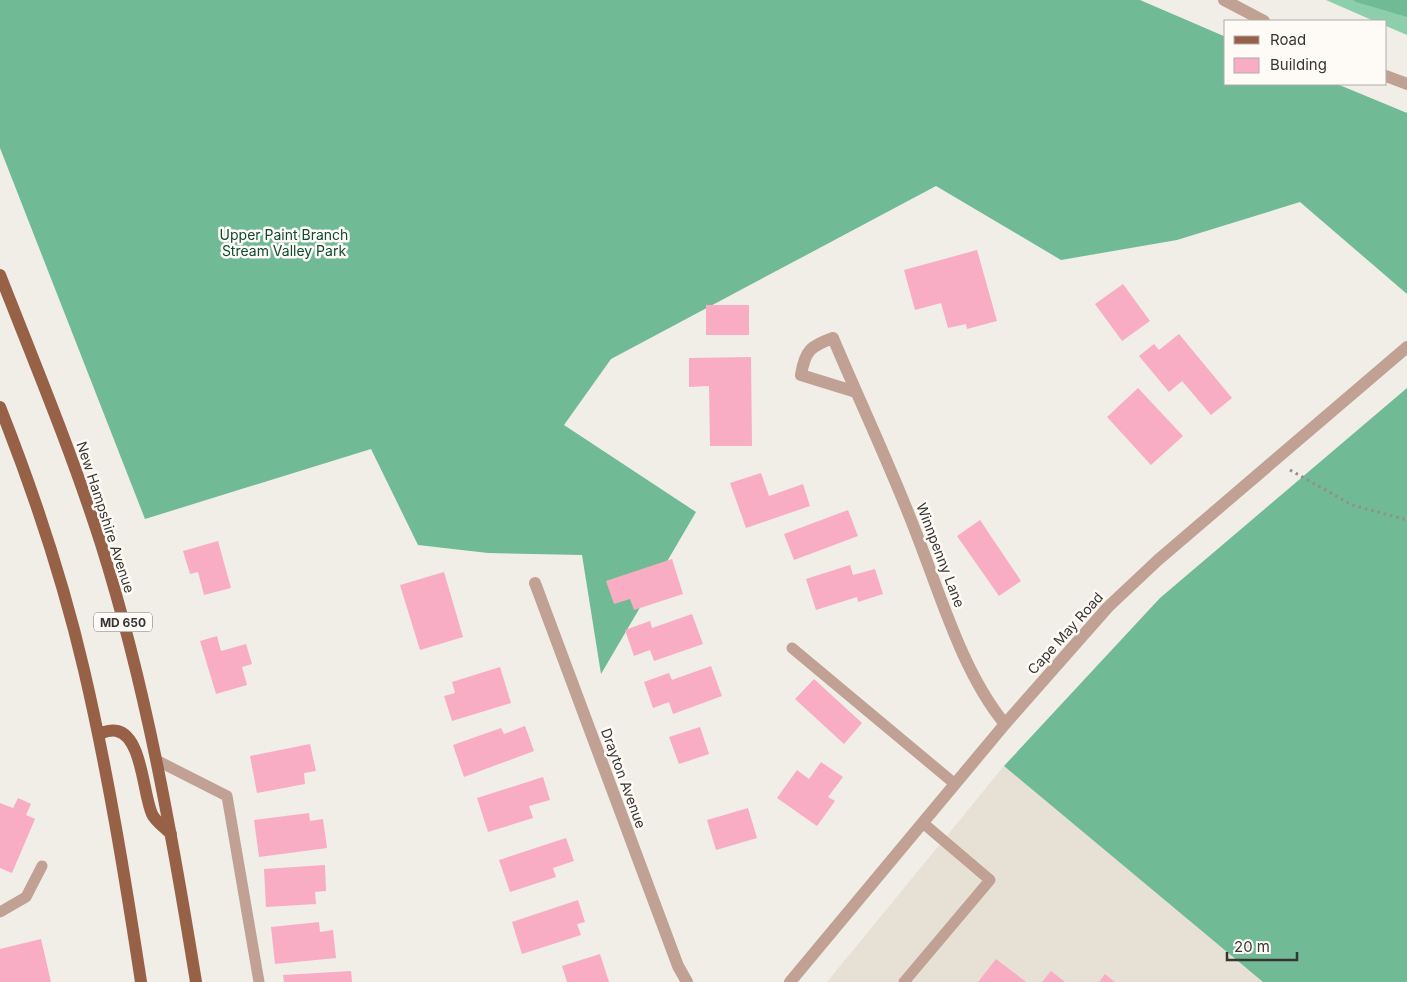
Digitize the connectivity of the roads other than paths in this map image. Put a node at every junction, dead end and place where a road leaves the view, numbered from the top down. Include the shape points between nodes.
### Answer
1 (1224, 0) edge
2 (1262, 20) edge
3 (1387, 76) edge
4 (1407, 84) edge
5 (0, 275) edge
6 (1407, 347) edge
7 (856, 392) junction
8 (0, 407) edge
9 (535, 583) dead end
10 (792, 648) dead end
11 (1005, 724) junction
12 (98, 734) junction
13 (158, 761) junction
14 (955, 784) junction
15 (923, 823) junction
16 (171, 834) junction
17 (42, 866) dead end
18 (0, 912) edge
19 (141, 982) edge
20 (196, 982) edge
21 (260, 982) edge
22 (687, 982) edge
23 (790, 982) edge
24 (904, 982) edge

1 - 2 street
3 - 4 street
5 - 13 main road, New Hampshire Avenue / MD 650 via 56,417 100,543 136,666
6 - 11 street, Cape May Road via 1158,560 1108,607
7 - 7 street, Winnpenny Lane via 833,338 816,345 804,356 801,375
7 - 11 street, Winnpenny Lane via 968,665 988,704
8 - 12 main road, MD 650 via 57,567
9 - 22 street, Drayton Avenue via 678,966
10 - 14 lane
11 - 14 street, Cape May Road
12 - 16 main road via 114,730 124,733 132,742 152,815
12 - 19 main road, MD 650
13 - 16 main road, New Hampshire Avenue / MD 650
13 - 21 lane via 227,796
14 - 15 street, Cape May Road
15 - 23 street, Cape May Road
15 - 24 lane via 990,880
16 - 20 main road, New Hampshire Avenue / MD 650
17 - 18 lane via 26,898

